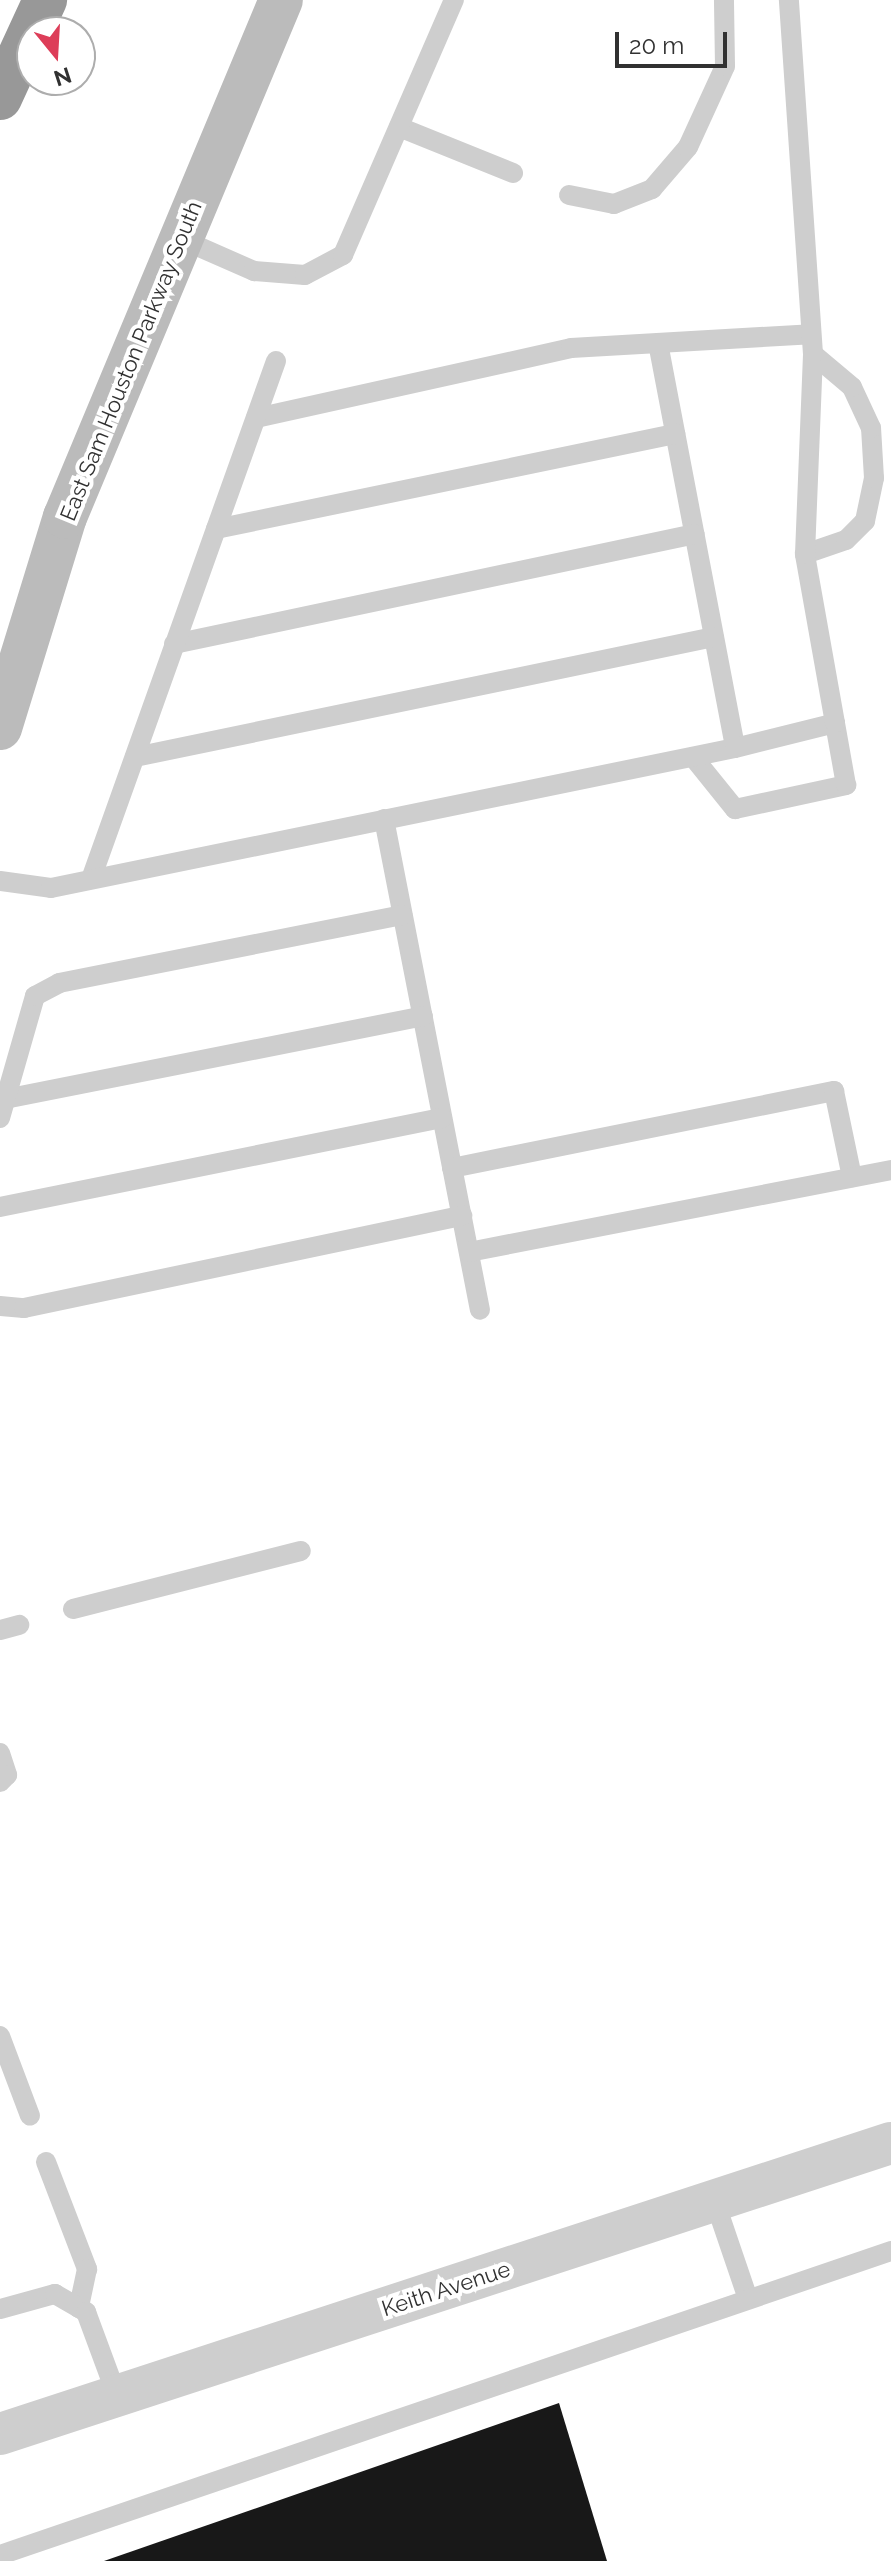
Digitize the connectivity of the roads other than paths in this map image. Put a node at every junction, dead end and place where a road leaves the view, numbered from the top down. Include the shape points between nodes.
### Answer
1 (45, 0) edge
2 (281, 0) edge
3 (454, 0) edge
4 (724, 0) edge
5 (789, 0) edge
6 (6, 83) edge
7 (399, 127) junction
8 (513, 173) dead end
9 (569, 195) dead end
10 (181, 239) junction
11 (658, 343) junction
12 (812, 344) junction
13 (276, 361) dead end
14 (256, 418) junction
15 (675, 434) junction
16 (216, 529) junction
17 (695, 534) junction
18 (805, 554) junction
19 (714, 637) junction
20 (174, 644) junction
21 (835, 723) junction
22 (0, 728) edge
23 (735, 748) junction
24 (135, 757) junction
25 (693, 757) junction
26 (384, 819) junction
27 (91, 879) junction
28 (0, 881) edge
29 (402, 915) junction
30 (423, 1016) junction
31 (3, 1108) edge
32 (442, 1118) junction
33 (452, 1168) junction
34 (891, 1170) edge
35 (852, 1177) junction
36 (0, 1207) edge
37 (462, 1216) junction
38 (469, 1252) junction
39 (0, 1306) edge
40 (480, 1310) dead end
41 (301, 1551) dead end
42 (73, 1609) dead end
43 (0, 1753) edge
44 (0, 1782) edge
45 (1, 2041) edge
46 (30, 2116) dead end
47 (891, 2143) edge
48 (46, 2162) dead end
49 (715, 2202) junction
50 (891, 2251) edge
51 (748, 2299) junction
52 (79, 2308) junction
53 (0, 2309) edge
54 (117, 2396) junction
55 (0, 2434) edge
56 (0, 2555) edge

1 - 6 highway
2 - 10 main road, East Sam Houston Parkway South
3 - 7 lane
4 - 9 lane via 725,66 688,147 652,189 614,204
5 - 12 lane
7 - 8 lane
7 - 10 lane via 343,255 305,275 254,271
10 - 22 main road, East Sam Houston Parkway South via 65,517
11 - 12 lane
11 - 14 lane via 571,348
11 - 15 lane
12 - 18 lane
12 - 18 lane via 852,387 871,428 874,478 865,521 846,540
13 - 14 lane
14 - 16 lane
15 - 16 lane
15 - 17 lane
16 - 20 lane
17 - 19 lane
17 - 20 lane
18 - 21 lane
19 - 23 lane
19 - 24 lane
20 - 24 lane
21 - 23 lane
21 - 25 lane via 846,785 735,809
23 - 25 lane
24 - 27 lane
25 - 26 lane
26 - 27 lane
26 - 29 lane
27 - 28 lane via 51,888
29 - 30 lane
29 - 31 lane via 59,983 35,996
30 - 31 lane
30 - 32 lane
32 - 33 lane
32 - 36 lane
33 - 35 lane via 834,1091
33 - 37 lane
34 - 35 lane
35 - 38 lane
37 - 38 lane
37 - 39 lane via 24,1308
38 - 40 lane
41 - 42 lane
43 - 44 lane via 7,1775
45 - 46 lane
47 - 49 street, Keith Avenue
48 - 52 lane via 87,2269
49 - 51 lane
49 - 54 street, Keith Avenue
50 - 51 lane
51 - 56 lane
52 - 53 lane via 55,2294
52 - 54 lane via 86,2312
54 - 55 street, Keith Avenue

